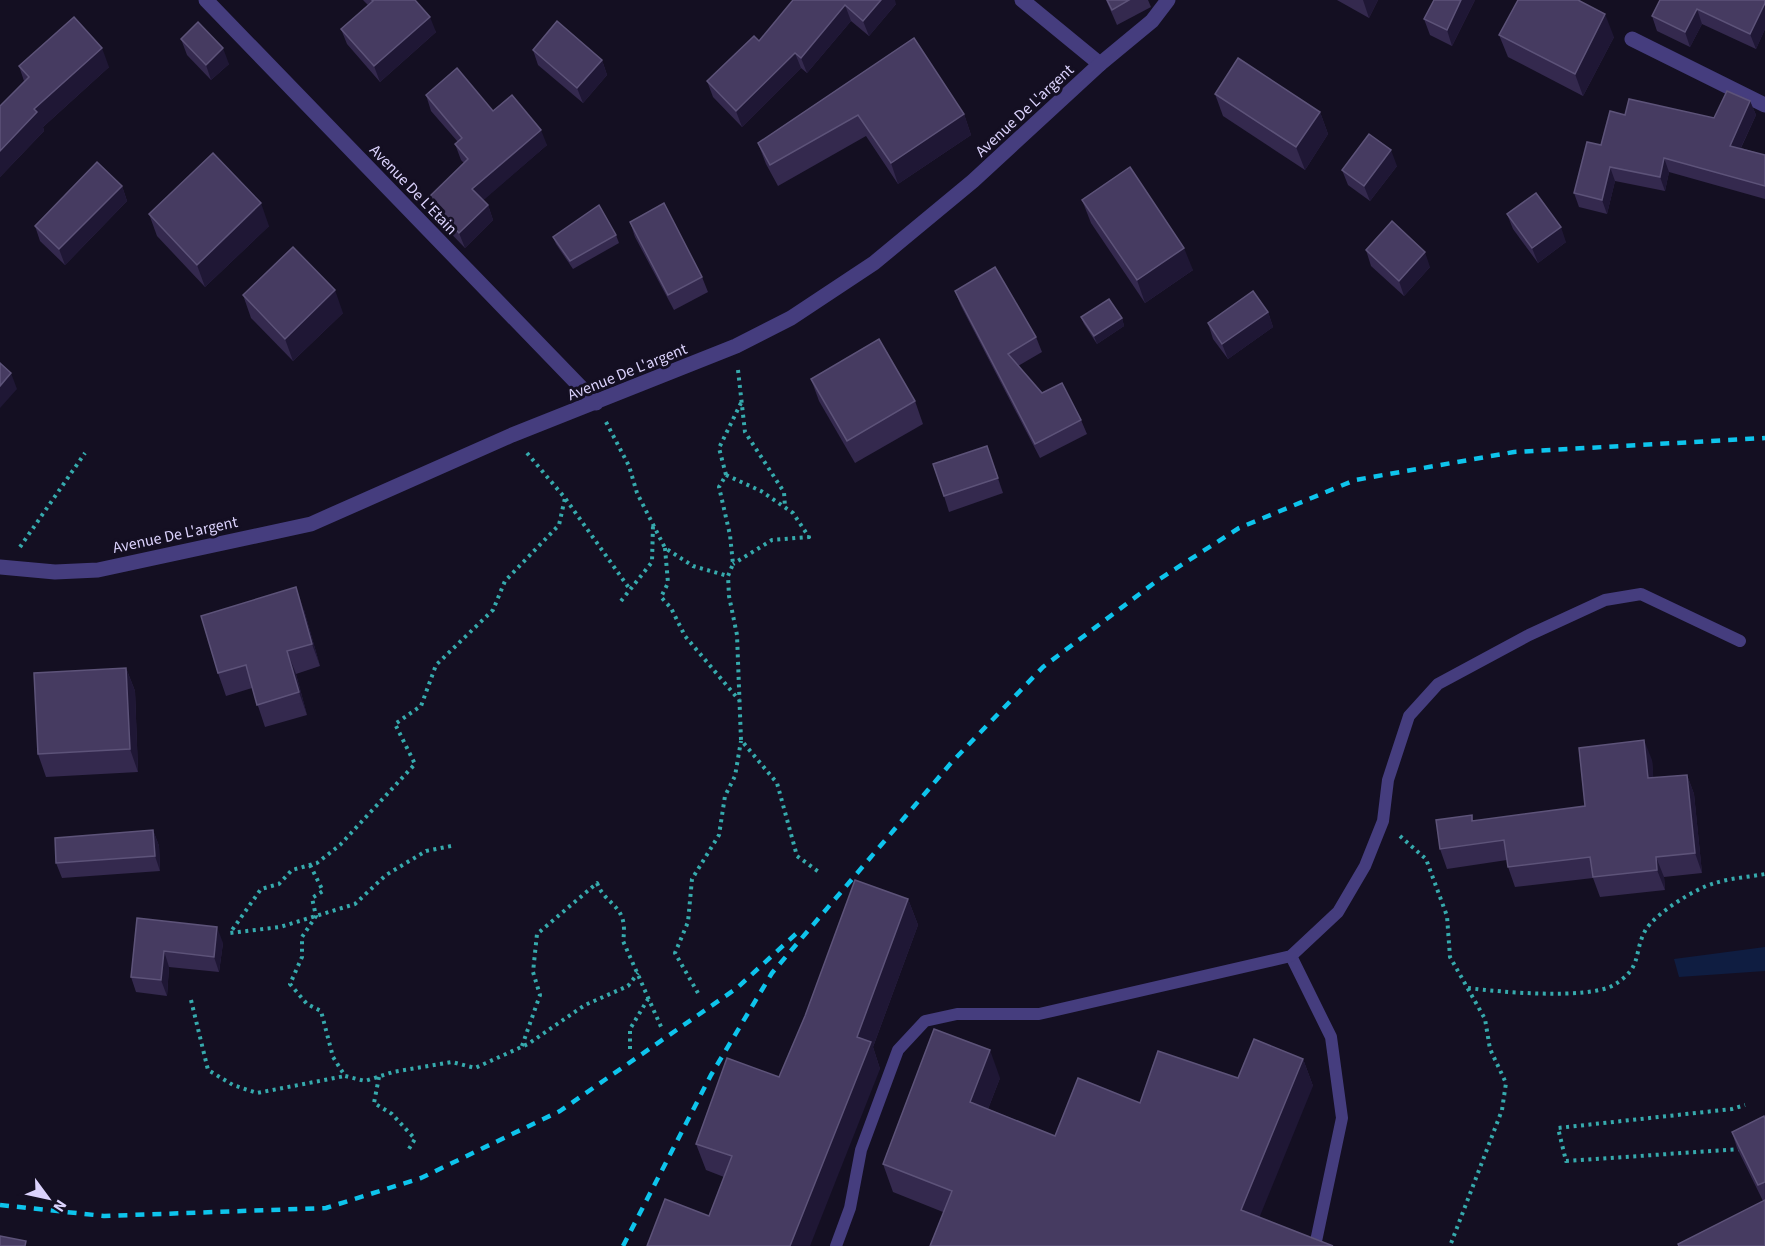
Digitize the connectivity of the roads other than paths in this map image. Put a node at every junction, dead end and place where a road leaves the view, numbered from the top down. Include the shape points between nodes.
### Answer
1 (206, 0) edge
2 (1022, 0) edge
3 (1168, 0) edge
4 (1632, 39) dead end
5 (1100, 64) junction
6 (1765, 105) edge
7 (596, 403) junction
8 (3, 567) edge
9 (1740, 641) dead end
10 (1291, 956) junction
11 (836, 1246) edge
12 (1315, 1246) edge

1 - 7 street, Avenue De L'Etain
2 - 5 street
3 - 5 street, Avenue De L'argent via 1152,21
4 - 6 street
5 - 7 street, Avenue De L'argent via 973,182 874,263 791,318 736,346
7 - 8 street, Avenue De L'argent via 512,435 311,524 98,570 55,572
9 - 10 lane via 1641,594 1605,600 1438,684 1409,716 1388,780 1383,821 1365,866 1338,912
10 - 11 lane via 1039,1014 957,1014 925,1021 898,1050 861,1150 850,1209
10 - 12 lane via 1331,1037 1342,1118

